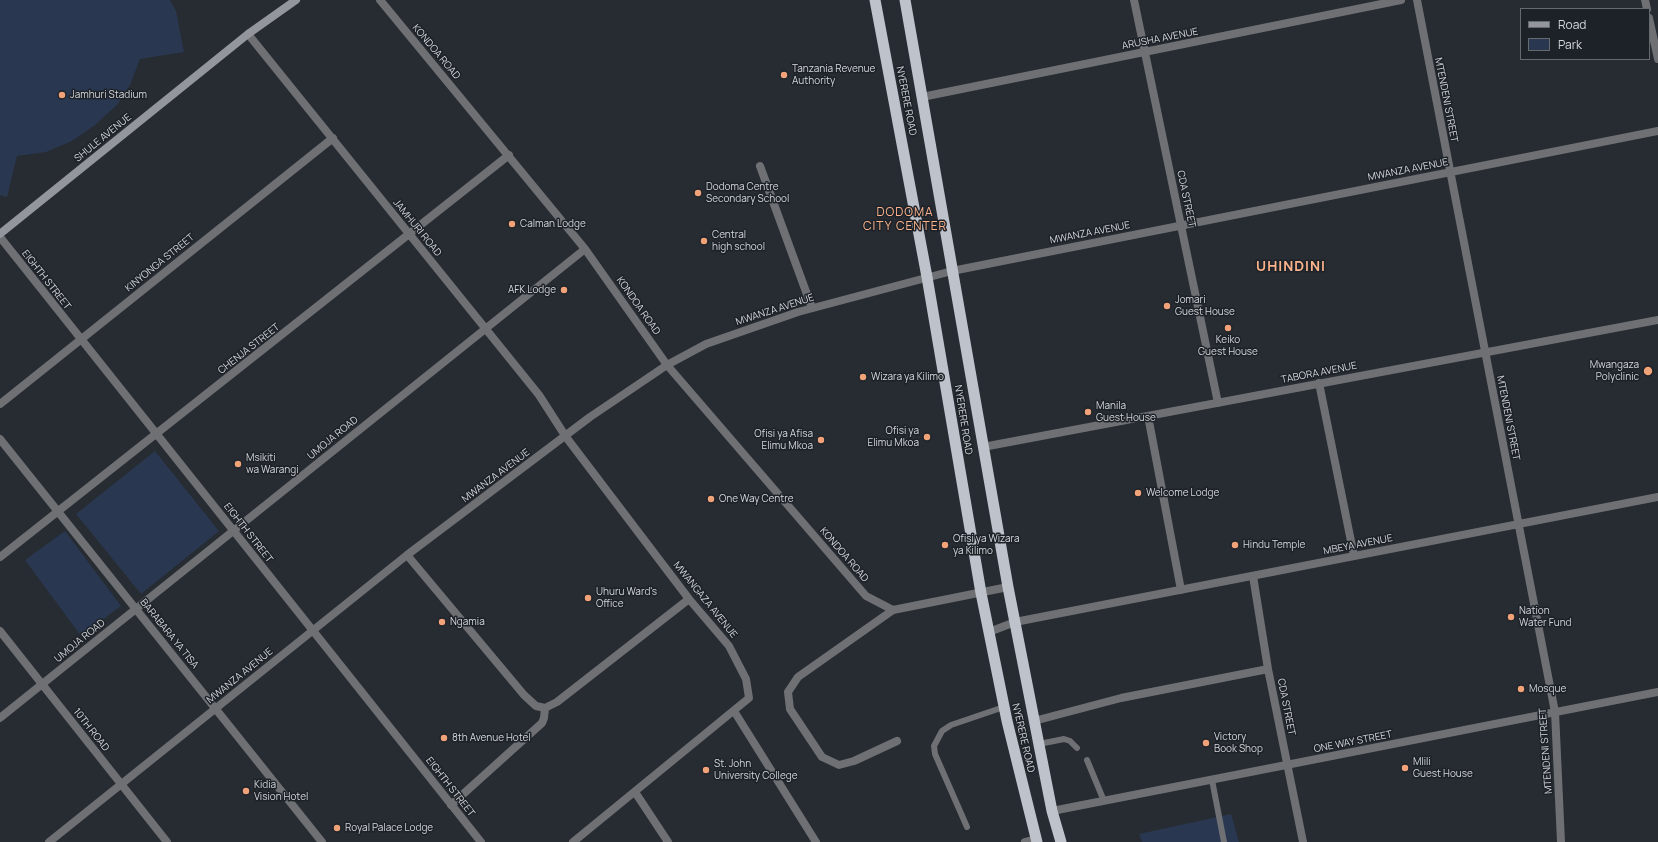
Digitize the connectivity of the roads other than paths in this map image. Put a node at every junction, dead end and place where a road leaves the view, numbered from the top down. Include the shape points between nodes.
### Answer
1 (296, 0) edge
2 (380, 0) edge
3 (875, 0) edge
4 (905, 0) edge
5 (1134, 0) edge
6 (1401, 0) edge
7 (1417, 0) edge
8 (1650, 22) edge
9 (248, 34) junction
10 (1145, 52) junction
11 (1658, 58) edge
12 (922, 97) junction
13 (1658, 131) edge
14 (333, 138) junction
15 (510, 155) junction
16 (760, 166) dead end
17 (1450, 172) junction
18 (1181, 225) junction
19 (0, 234) edge
20 (409, 235) junction
21 (0, 237) edge
22 (585, 249) junction
23 (952, 270) junction
24 (927, 277) junction
25 (812, 308) junction
26 (1658, 320) edge
27 (485, 328) junction
28 (81, 339) junction
29 (1485, 352) junction
30 (666, 364) junction
31 (1319, 384) junction
32 (1218, 403) junction
33 (0, 404) edge
34 (1148, 416) junction
35 (156, 434) junction
36 (566, 437) junction
37 (0, 439) edge
38 (983, 447) junction
39 (1658, 497) edge
40 (58, 512) junction
41 (1518, 524) junction
42 (233, 531) junction
43 (406, 556) junction
44 (1354, 556) junction
45 (0, 557) edge
46 (1253, 576) junction
47 (1008, 587) junction
48 (1181, 590) junction
49 (981, 593) junction
50 (689, 600) junction
51 (136, 609) junction
52 (893, 610) junction
53 (1015, 622) junction
54 (0, 631) edge
55 (313, 631) junction
56 (989, 632) junction
57 (1268, 669) junction
58 (42, 684) junction
59 (1658, 692) edge
60 (1004, 707) junction
61 (545, 708) junction
62 (216, 709) junction
63 (734, 710) junction
64 (1555, 712) junction
65 (0, 718) edge
66 (1034, 721) junction
67 (897, 741) dead end
68 (1039, 744) junction
69 (1077, 748) dead end
70 (1087, 760) dead end
71 (1287, 765) junction
72 (1212, 780) junction
73 (121, 784) junction
74 (635, 792) junction
75 (1104, 801) junction
76 (451, 805) junction
77 (1052, 811) junction
78 (968, 827) dead end
79 (1036, 840) edge
80 (49, 842) edge
81 (166, 842) edge
82 (322, 842) edge
83 (481, 842) edge
84 (573, 842) edge
85 (668, 842) edge
86 (816, 842) edge
87 (1025, 842) edge
88 (1061, 842) edge
89 (1224, 842) edge
90 (1303, 842) edge
91 (1561, 842) edge

1 - 9 main road, SHULE AVENUE
2 - 15 street, KONDOA ROAD
3 - 24 highway, NYERERE ROAD
4 - 12 highway, NYERERE ROAD
5 - 10 street, CDA STREET
6 - 10 street, ARUSHA AVENUE
7 - 17 street, MTENDENI STREET
8 - 11 street
9 - 14 street, JAMHURI ROAD
9 - 19 main road, SHULE AVENUE
10 - 12 street, ARUSHA AVENUE
10 - 18 street, CDA STREET
12 - 23 highway, NYERERE ROAD
13 - 17 street, MWANZA AVENUE
14 - 20 street, JAMHURI ROAD
14 - 28 street, KINYONGA STREET
15 - 20 street, CHENJA STREET
15 - 22 street, KONDOA ROAD
16 - 25 street
17 - 18 street, MWANZA AVENUE
17 - 29 street, MTENDENI STREET
18 - 23 street, MWANZA AVENUE
18 - 32 street, CDA STREET
20 - 27 street, JAMHURI ROAD
20 - 35 street, CHENJA STREET
21 - 28 street, EIGHTH STREET
22 - 27 street, UMOJA ROAD
22 - 30 street, KONDOA ROAD
23 - 24 street, MWANZA AVENUE
23 - 38 highway, NYERERE ROAD
24 - 25 street, MWANZA AVENUE
24 - 49 highway, NYERERE ROAD
25 - 30 street, MWANZA AVENUE via 706,344
26 - 29 street, TABORA AVENUE
27 - 36 street, JAMHURI ROAD via 539,395
27 - 42 street, UMOJA ROAD
28 - 33 street, KINYONGA STREET
28 - 35 street, EIGHTH STREET
29 - 31 street, TABORA AVENUE
29 - 41 street, MTENDENI STREET
30 - 36 street, MWANZA AVENUE via 590,417
30 - 52 street, KONDOA ROAD via 866,596
31 - 32 street, TABORA AVENUE
31 - 44 street
32 - 34 street, TABORA AVENUE
34 - 38 street, TABORA AVENUE
34 - 48 street
35 - 40 street, CHENJA STREET
35 - 42 street, EIGHTH STREET
36 - 43 street, MWANZA AVENUE
36 - 50 street, MWANGAZA AVENUE
37 - 40 street, BARABARA YA TISA
38 - 47 highway, NYERERE ROAD
39 - 41 street, MBEYA AVENUE
40 - 45 street, CHENJA STREET
40 - 51 street, BARABARA YA TISA
41 - 44 street, MBEYA AVENUE
41 - 64 street, MTENDENI STREET
42 - 51 street, UMOJA ROAD
42 - 55 street, EIGHTH STREET
43 - 55 street, MWANZA AVENUE
43 - 61 street via 524,695 536,706
44 - 46 street, MBEYA AVENUE
46 - 48 street, MBEYA AVENUE
46 - 57 street, CDA STREET
47 - 49 street
47 - 53 highway, NYERERE ROAD
48 - 53 street, MBEYA AVENUE
49 - 52 street
49 - 56 highway, NYERERE ROAD
50 - 61 street via 557,702
50 - 63 street, MWANGAZA AVENUE via 729,646 746,679 749,698
51 - 58 street, UMOJA ROAD
51 - 62 street, BARABARA YA TISA
52 - 67 street via 798,677 788,692 790,709 822,757 839,765 854,761
53 - 56 street, MBEYA AVENUE
53 - 66 highway, NYERERE ROAD
54 - 58 street, 10TH ROAD
55 - 62 street, MWANZA AVENUE
55 - 76 street, EIGHTH STREET
56 - 60 highway, NYERERE ROAD
57 - 66 street via 1121,698
57 - 71 street, CDA STREET
58 - 65 street, UMOJA ROAD
58 - 73 street, 10TH ROAD
59 - 64 street, ONE WAY STREET
60 - 78 lane via 951,725 942,731 934,746 935,754
60 - 79 highway, NYERERE ROAD
61 - 76 street via 542,723
62 - 73 street, MWANZA AVENUE
62 - 82 street, BARABARA YA TISA
63 - 74 street, MWANGAZA AVENUE
63 - 86 street
64 - 71 street, ONE WAY STREET
64 - 91 street, MTENDENI STREET
66 - 68 highway, NYERERE ROAD
68 - 69 lane via 1064,739
68 - 77 highway, NYERERE ROAD
70 - 75 lane
71 - 72 street, ONE WAY STREET
71 - 90 street, CDA STREET
72 - 75 street, ONE WAY STREET
72 - 89 lane
73 - 80 street, MWANZA AVENUE
73 - 81 street, 10TH ROAD
74 - 84 street, MWANGAZA AVENUE
74 - 85 street
75 - 77 street, ONE WAY STREET
76 - 83 street, EIGHTH STREET
77 - 88 highway, NYERERE ROAD
79 - 87 street

